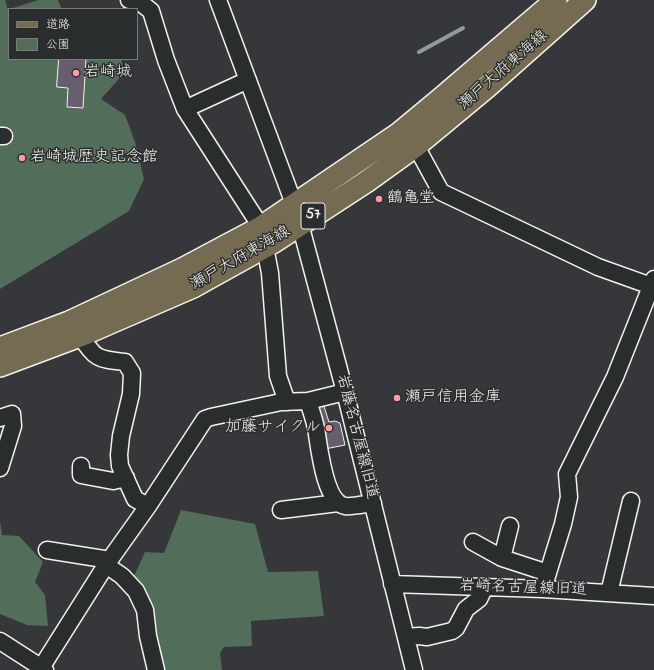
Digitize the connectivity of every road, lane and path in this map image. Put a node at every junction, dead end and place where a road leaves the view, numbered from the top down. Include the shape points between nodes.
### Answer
1 (129, 0) edge
2 (556, 0) edge
3 (585, 0) edge
4 (221, 1) edge
5 (248, 80) junction
6 (185, 109) junction
7 (416, 146) junction
8 (294, 204) junction
9 (300, 224) junction
10 (263, 237) junction
11 (653, 284) edge
12 (80, 336) junction
13 (0, 348) edge
14 (0, 366) edge
15 (345, 392) junction
16 (308, 401) junction
17 (287, 402) junction
18 (0, 418) edge
19 (81, 466) dead end
20 (0, 468) edge
21 (126, 478) junction
22 (631, 501) dead end
23 (338, 503) junction
24 (373, 503) junction
25 (148, 506) junction
26 (281, 510) dead end
27 (510, 526) dead end
28 (473, 542) dead end
29 (47, 550) dead end
30 (502, 558) junction
31 (108, 563) junction
32 (548, 573) junction
33 (392, 584) junction
34 (485, 587) junction
35 (544, 588) junction
36 (609, 593) junction
37 (654, 596) edge
38 (406, 638) junction
39 (0, 641) edge
40 (43, 669) edge
41 (156, 670) edge
42 (413, 670) edge

1 - 6 street via 141,4 150,11
2 - 8 main road, 瀬戸大府東海線 / 57 via 398,134
3 - 7 main road, 瀬戸大府東海線 / 57
4 - 5 street, 岩藤名古屋線旧道
5 - 6 street
5 - 8 street, 岩藤名古屋線旧道
6 - 10 street
7 - 9 main road, 瀬戸大府東海線 / 57
7 - 11 street via 441,192 598,267
8 - 9 street, 岩藤名古屋線旧道
8 - 10 main road, 瀬戸大府東海線 / 57
9 - 10 main road, 瀬戸大府東海線 / 57
9 - 15 street, 岩藤名古屋線旧道
10 - 12 main road, 瀬戸大府東海線 / 57 via 193,288
10 - 13 main road, 瀬戸大府東海線 / 57 via 182,269 69,322
10 - 17 street via 270,273 278,376
11 - 32 street via 615,377 567,474 569,497
12 - 14 main road, 瀬戸大府東海線 / 57
12 - 21 street via 92,353 101,360 125,362 132,373 131,394 119,455 120,466
15 - 16 street
15 - 24 street, 岩藤名古屋線旧道
16 - 17 street
16 - 23 street via 324,474 330,492
17 - 25 street via 205,419
18 - 20 street via 12,414 13,426
19 - 21 street via 80,475 113,480
21 - 25 street via 135,498
22 - 36 street
23 - 24 street via 345,506
23 - 26 street
24 - 33 street, 岩藤名古屋線旧道
25 - 31 street
27 - 30 street
28 - 30 street
29 - 31 street
30 - 32 street
31 - 40 street
31 - 41 street via 136,591 145,610
32 - 35 street
33 - 34 street, 岩崎名古屋線旧道
33 - 38 street, 岩藤名古屋線旧道
34 - 35 street, 岩崎名古屋線旧道
34 - 38 street via 479,599 466,609 452,631 427,637
35 - 36 street, 岩崎名古屋線旧道
36 - 37 street, 岩崎名古屋線旧道
38 - 42 street, 岩藤名古屋線旧道
39 - 40 street

